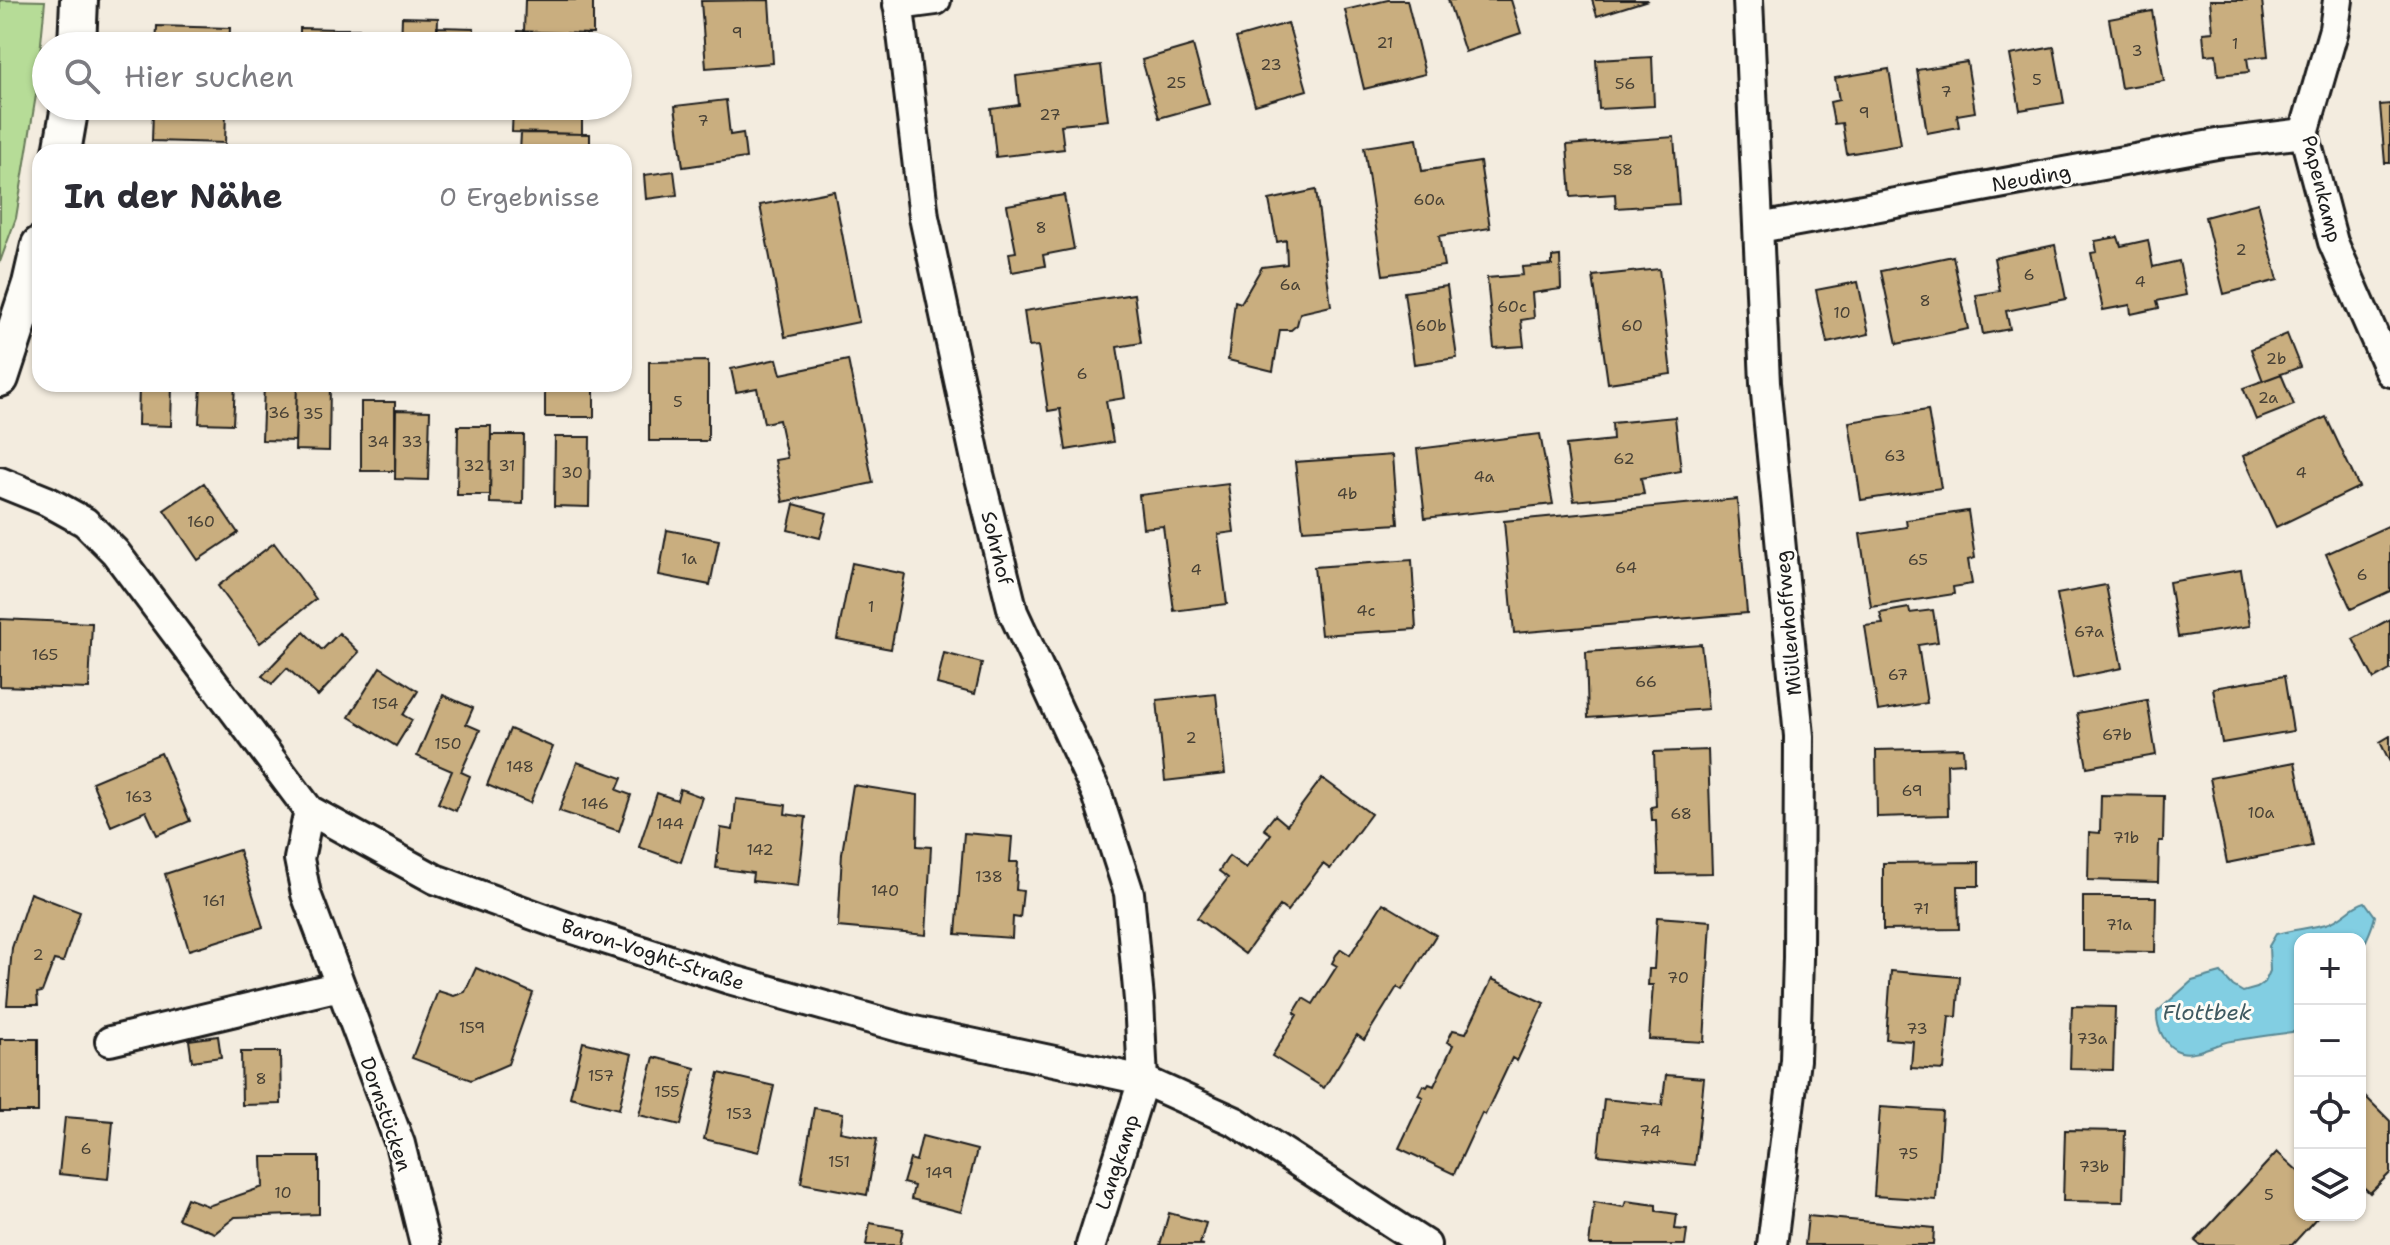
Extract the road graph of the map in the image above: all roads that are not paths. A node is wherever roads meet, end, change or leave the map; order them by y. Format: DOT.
graph roads {
  1 [pos="79,0"];
  2 [pos="936,0"];
  3 [pos="1748,0"];
  4 [pos="2338,0"];
  5 [pos="898,3"];
  6 [pos="78,32"];
  7 [pos="68,120"];
  8 [pos="2304,133"];
  9 [pos="63,144"];
  10 [pos="1759,228"];
  11 [pos="32,280"];
  12 [pos="2390,372"];
  13 [pos="0,378"];
  14 [pos="0,482"];
  15 [pos="309,810"];
  16 [pos="340,986"];
  17 [pos="110,1041"];
  18 [pos="1143,1080"];
  19 [pos="425,1245"];
  20 [pos="1091,1245"];
  21 [pos="1426,1245"];
  22 [pos="1772,1245"];
  1 -- 6 [label="street"];
  2 -- 5 [label="street"];
  3 -- 10 [label="street, Müllenhoffweg"];
  4 -- 8 [label="street, Papenkamp"];
  5 -- 18 [label="street, Sohrhof"];
  7 -- 9 [label="street"];
  8 -- 10 [label="street, Neuding"];
  8 -- 12 [label="street, Papenkamp"];
  10 -- 22 [label="street, Müllenhoffweg"];
  11 -- 13 [label="street"];
  14 -- 15 [label="street, Baron-Voght-Straße"];
  15 -- 16 [label="street, Dornstücken"];
  15 -- 18 [label="street, Baron-Voght-Straße"];
  16 -- 17 [label="street"];
  16 -- 19 [label="street, Dornstücken"];
  18 -- 20 [label="street, Langkamp"];
  18 -- 21 [label="street, Baron-Voght-Straße"];
}
